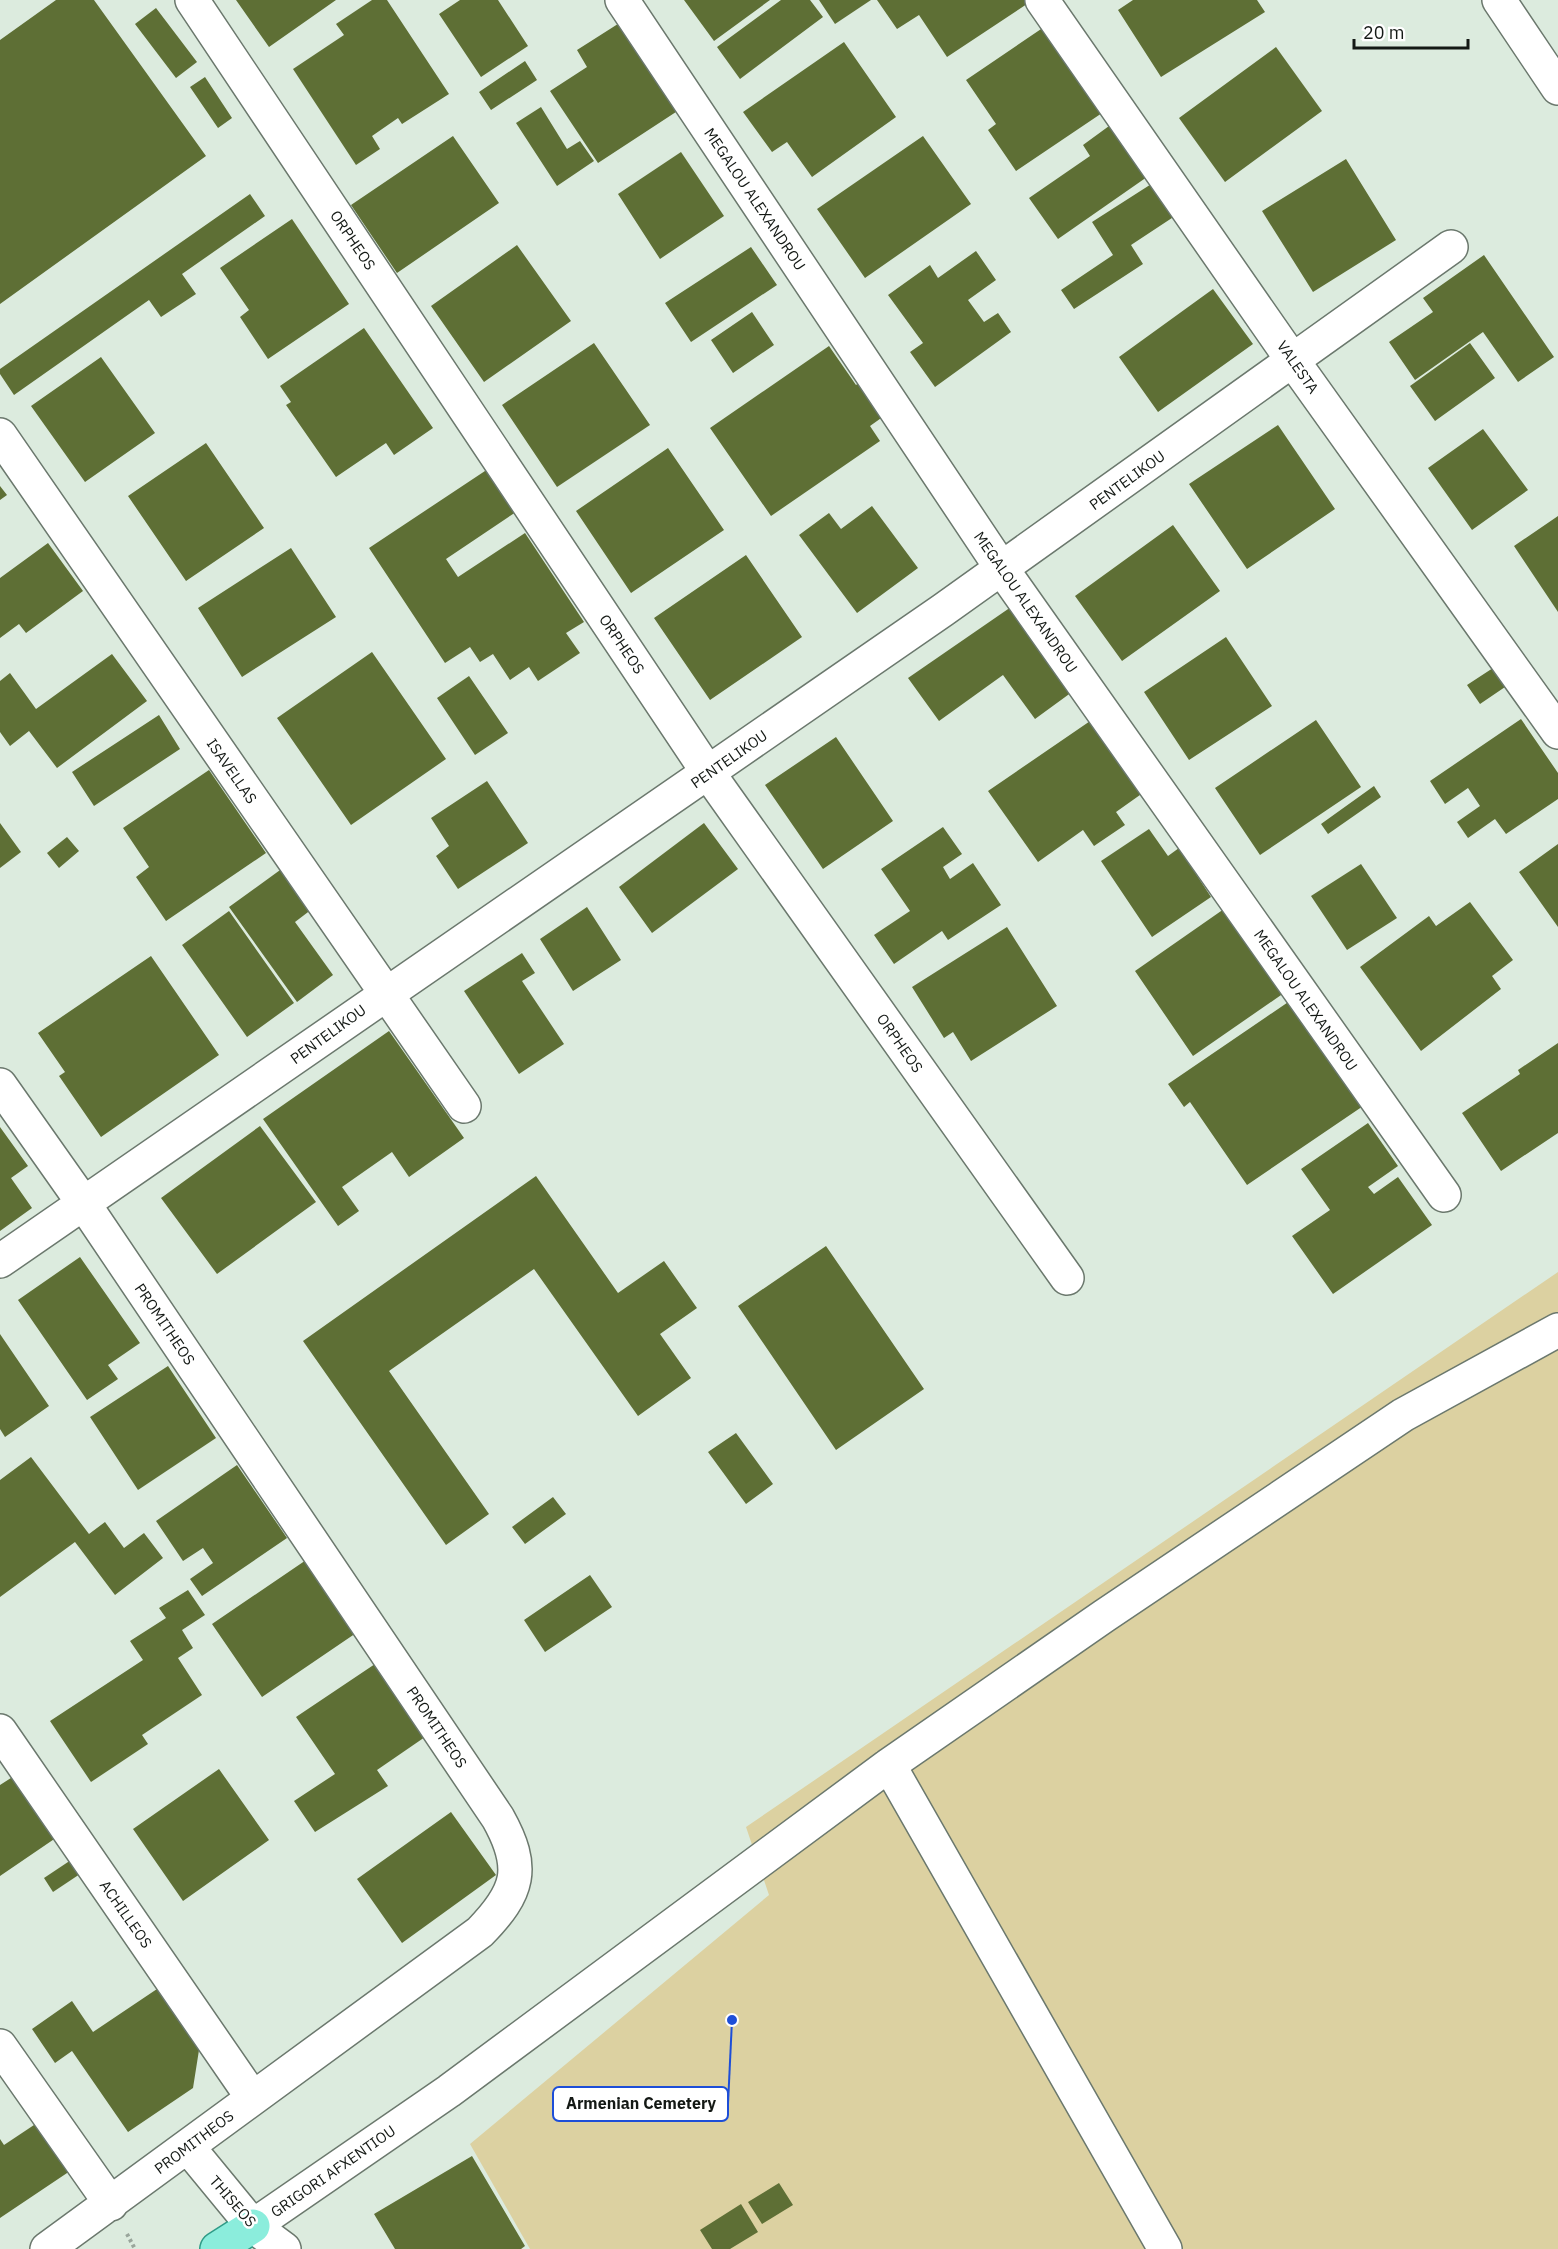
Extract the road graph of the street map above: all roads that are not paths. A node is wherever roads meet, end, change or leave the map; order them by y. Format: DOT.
graph roads {
  1 [pos="192,0"];
  2 [pos="622,0"];
  3 [pos="1042,0"];
  4 [pos="1498,0"];
  5 [pos="1558,88"];
  6 [pos="1451,246"];
  7 [pos="1293,361"];
  8 [pos="0,435"];
  9 [pos="1002,569"];
  10 [pos="1558,732"];
  11 [pos="709,774"];
  12 [pos="385,993"];
  13 [pos="0,1085"];
  14 [pos="464,1106"];
  15 [pos="1444,1195"];
  16 [pos="84,1204"];
  17 [pos="0,1261"];
  18 [pos="1067,1278"];
  19 [pos="1558,1330"];
  20 [pos="0,1731"];
  21 [pos="889,1765"];
  22 [pos="0,2046"];
  23 [pos="252,2097"];
  24 [pos="188,2147"];
  25 [pos="111,2204"];
  26 [pos="253,2226"];
  27 [pos="47,2249"];
  28 [pos="218,2249"];
  29 [pos="284,2249"];
  30 [pos="1165,2249"];
  1 -- 11 [label="street, ORPHEOS"];
  2 -- 9 [label="street, MEGALOU ALEXANDROU"];
  3 -- 7 [label="street, VALESTA"];
  4 -- 5 [label="street"];
  6 -- 7 [label="street, PENTELIKOU"];
  7 -- 9 [label="street, PENTELIKOU"];
  7 -- 10 [label="street, VALESTA"];
  8 -- 12 [label="street, ISAVELLAS"];
  9 -- 11 [label="street, PENTELIKOU"];
  9 -- 15 [label="street, MEGALOU ALEXANDROU"];
  11 -- 12 [label="street, PENTELIKOU"];
  11 -- 18 [label="street, ORPHEOS"];
  12 -- 14 [label="street, ISAVELLAS"];
  12 -- 16 [label="street, PENTELIKOU"];
  13 -- 16 [label="street, PROMITHEOS"];
  16 -- 17 [label="street, PENTELIKOU"];
  16 -- 23 [label="street, PROMITHEOS"];
  19 -- 21 [label="street, GRIGORI AFXENTIOU"];
  20 -- 23 [label="street, ACHILLEOS"];
  21 -- 26 [label="street, GRIGORI AFXENTIOU"];
  21 -- 30 [label="street"];
  22 -- 25 [label="street"];
  23 -- 24 [label="street, PROMITHEOS"];
  24 -- 25 [label="street, PROMITHEOS"];
  24 -- 26 [label="street, THISEOS"];
  25 -- 27 [label="street, PROMITHEOS"];
  26 -- 28 [label="main road, GRIGORI AFXENTIOU"];
  26 -- 29 [label="street, THISEOS"];
}
